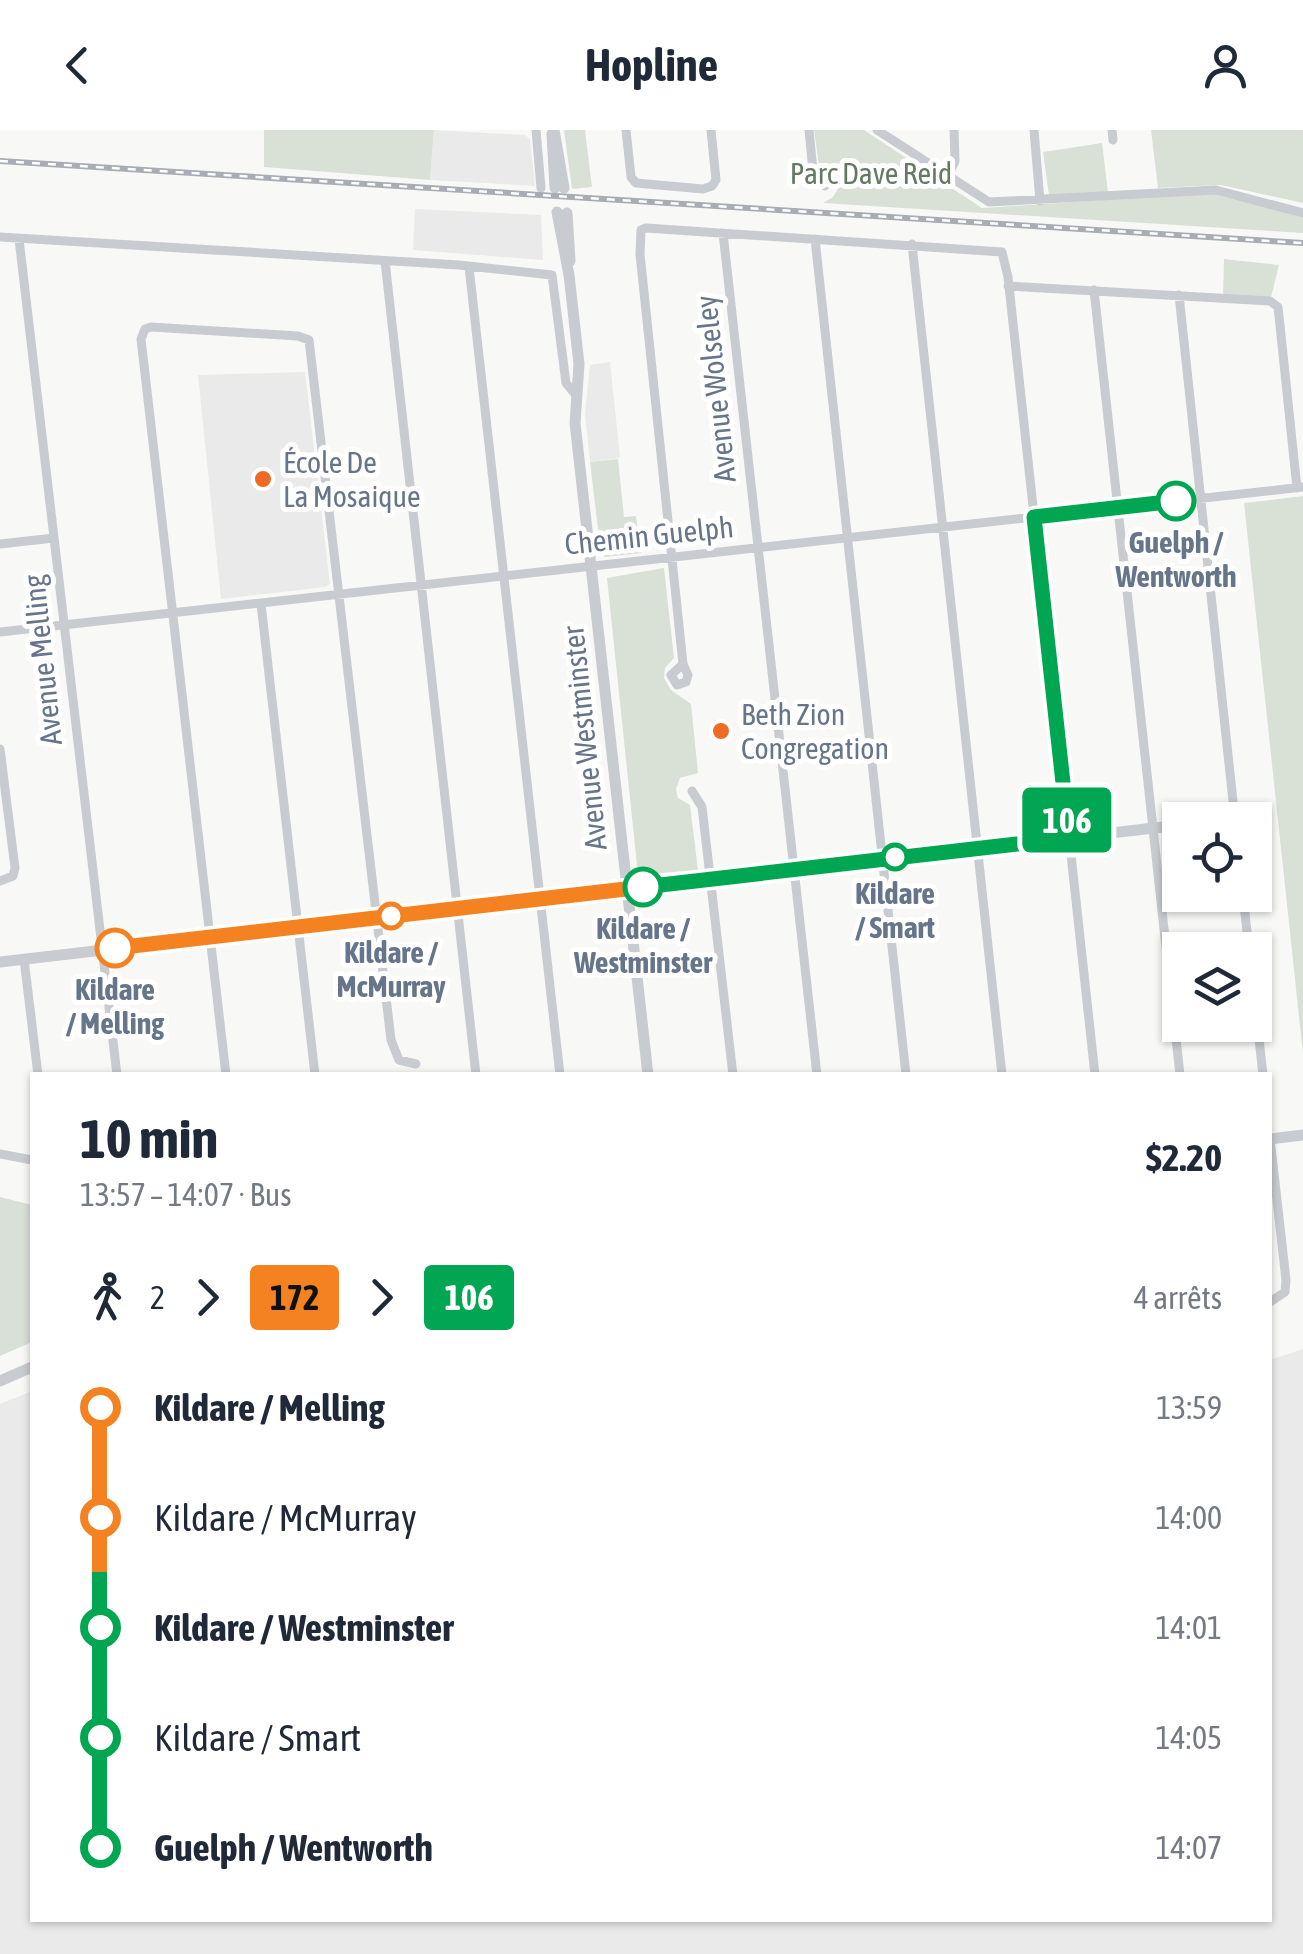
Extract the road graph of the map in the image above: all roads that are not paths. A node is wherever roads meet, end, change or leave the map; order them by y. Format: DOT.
graph roads {
  1 [pos="536,130"];
  2 [pos="553,130"];
  3 [pos="626,130"];
  4 [pos="710,130"];
  5 [pos="809,130"];
  6 [pos="877,130"];
  7 [pos="954,130"];
  8 [pos="1034,130"];
  9 [pos="948,176"];
  10 [pos="825,186"];
  11 [pos="541,188"];
  12 [pos="560,188"];
  13 [pos="1040,201"];
  14 [pos="562,212"];
  15 [pos="1303,213"];
  16 [pos="723,233"];
  17 [pos="0,238"];
  18 [pos="19,239"];
  19 [pos="815,239"];
  20 [pos="912,244"];
  21 [pos="385,261"];
  22 [pos="469,267"];
  23 [pos="1008,286"];
  24 [pos="1094,290"];
  25 [pos="1179,295"];
  26 [pos="577,396"];
  27 [pos="1300,487"];
  28 [pos="1200,498"];
  29 [pos="1117,508"];
  30 [pos="1034,517"];
  31 [pos="942,527"];
  32 [pos="54,538"];
  33 [pos="847,538"];
  34 [pos="0,544"];
  35 [pos="758,548"];
  36 [pos="674,558"];
  37 [pos="591,566"];
  38 [pos="503,577"];
  39 [pos="420,586"];
  40 [pos="339,595"];
  41 [pos="261,604"];
  42 [pos="173,613"];
  43 [pos="62,626"];
  44 [pos="0,632"];
  45 [pos="683,664"];
  46 [pos="0,749"];
  47 [pos="692,791"];
  48 [pos="1233,802"];
  49 [pos="1162,827"];
  50 [pos="1152,828"];
  51 [pos="1069,838"];
  52 [pos="977,848"];
  53 [pos="882,859"];
  54 [pos="794,868"];
  55 [pos="710,880"];
  56 [pos="0,882"];
  57 [pos="627,888"];
  58 [pos="540,898"];
  59 [pos="457,908"];
  60 [pos="376,918"];
  61 [pos="298,926"];
  62 [pos="210,937"];
  63 [pos="102,950"];
  64 [pos="24,959"];
  65 [pos="0,962"];
  66 [pos="1259,1042"];
  67 [pos="416,1064"];
  68 [pos="38,1072"];
  69 [pos="117,1072"];
  70 [pos="226,1072"];
  71 [pos="316,1072"];
  72 [pos="476,1072"];
  73 [pos="560,1072"];
  74 [pos="648,1072"];
  75 [pos="733,1072"];
  76 [pos="817,1072"];
  77 [pos="906,1072"];
  78 [pos="1002,1072"];
  79 [pos="1095,1072"];
  80 [pos="1180,1072"];
  81 [pos="1263,1072"];
  82 [pos="1303,1135"];
  83 [pos="1272,1138"];
  84 [pos="0,1154"];
  85 [pos="1272,1159"];
  86 [pos="30,1160"];
  87 [pos="1272,1301"];
  88 [pos="30,1367"];
  89 [pos="0,1381"];
  1 -- 11 [label="street"];
  2 -- 12 [label="street"];
  3 -- 4 [label="street"];
  5 -- 10 [label="street"];
  6 -- 9 [label="street"];
  7 -- 9 [label="street"];
  8 -- 13 [label="street"];
  9 -- 13 [label="street"];
  13 -- 15 [label="street"];
  14 -- 26 [label="street, Avenue Westminster"];
  16 -- 19 [label="street"];
  16 -- 35 [label="street, Avenue Wolseley"];
  16 -- 36 [label="street"];
  17 -- 18 [label="street"];
  18 -- 21 [label="street"];
  18 -- 32 [label="street, Avenue Melling"];
  19 -- 20 [label="street"];
  19 -- 33 [label="street"];
  20 -- 23 [label="street"];
  20 -- 31 [label="street"];
  21 -- 22 [label="street"];
  21 -- 39 [label="street"];
  22 -- 26 [label="street, Avenue Westminster"];
  22 -- 38 [label="street"];
  23 -- 24 [label="street"];
  23 -- 30 [label="street"];
  24 -- 25 [label="street"];
  24 -- 29 [label="street"];
  25 -- 27 [label="street"];
  25 -- 28 [label="street"];
  26 -- 37 [label="street, Avenue Westminster"];
  27 -- 28 [label="street, Chemin Guelph"];
  28 -- 29 [label="street, Chemin Guelph"];
  28 -- 48 [label="street"];
  29 -- 30 [label="street, Chemin Guelph"];
  29 -- 50 [label="street"];
  30 -- 31 [label="street, Chemin Guelph"];
  30 -- 51 [label="street"];
  31 -- 33 [label="street, Chemin Guelph"];
  31 -- 52 [label="street"];
  32 -- 34 [label="street"];
  32 -- 43 [label="street, Avenue Melling"];
  33 -- 35 [label="street, Chemin Guelph"];
  33 -- 53 [label="street"];
  35 -- 36 [label="street, Chemin Guelph"];
  35 -- 54 [label="street, Avenue Wolseley"];
  36 -- 37 [label="street, Chemin Guelph"];
  36 -- 45 [label="street"];
  37 -- 38 [label="street, Chemin Guelph"];
  37 -- 57 [label="street, Avenue Westminster"];
  38 -- 39 [label="street, Chemin Guelph"];
  38 -- 58 [label="street"];
  39 -- 40 [label="street, Chemin Guelph"];
  39 -- 59 [label="street"];
  40 -- 41 [label="street, Chemin Guelph"];
  40 -- 42 [label="street"];
  40 -- 60 [label="street"];
  41 -- 42 [label="street, Chemin Guelph"];
  41 -- 61 [label="street"];
  42 -- 43 [label="street, Chemin Guelph"];
  42 -- 62 [label="street"];
  43 -- 44 [label="street, Chemin Guelph"];
  43 -- 63 [label="street, Avenue Melling"];
  46 -- 56 [label="street"];
  47 -- 55 [label="street"];
  49 -- 50 [label="street"];
  50 -- 51 [label="street"];
  50 -- 80 [label="street"];
  51 -- 52 [label="street"];
  51 -- 79 [label="street"];
  52 -- 53 [label="street"];
  52 -- 78 [label="street"];
  53 -- 54 [label="street"];
  53 -- 77 [label="street"];
  54 -- 55 [label="street"];
  54 -- 76 [label="street, Avenue Wolseley"];
  55 -- 57 [label="street"];
  55 -- 75 [label="street"];
  57 -- 58 [label="street"];
  57 -- 74 [label="street, Avenue Westminster"];
  58 -- 59 [label="street"];
  58 -- 73 [label="street"];
  59 -- 60 [label="street"];
  59 -- 72 [label="street"];
  60 -- 61 [label="street"];
  60 -- 67 [label="street"];
  61 -- 62 [label="street"];
  61 -- 71 [label="street"];
  62 -- 63 [label="street"];
  62 -- 70 [label="street"];
  63 -- 64 [label="street"];
  63 -- 69 [label="street, Avenue Melling"];
  64 -- 65 [label="street"];
  64 -- 68 [label="street"];
  66 -- 81 [label="street"];
  82 -- 83 [label="street"];
  84 -- 86 [label="street"];
  85 -- 87 [label="street"];
  88 -- 89 [label="street"];
}
